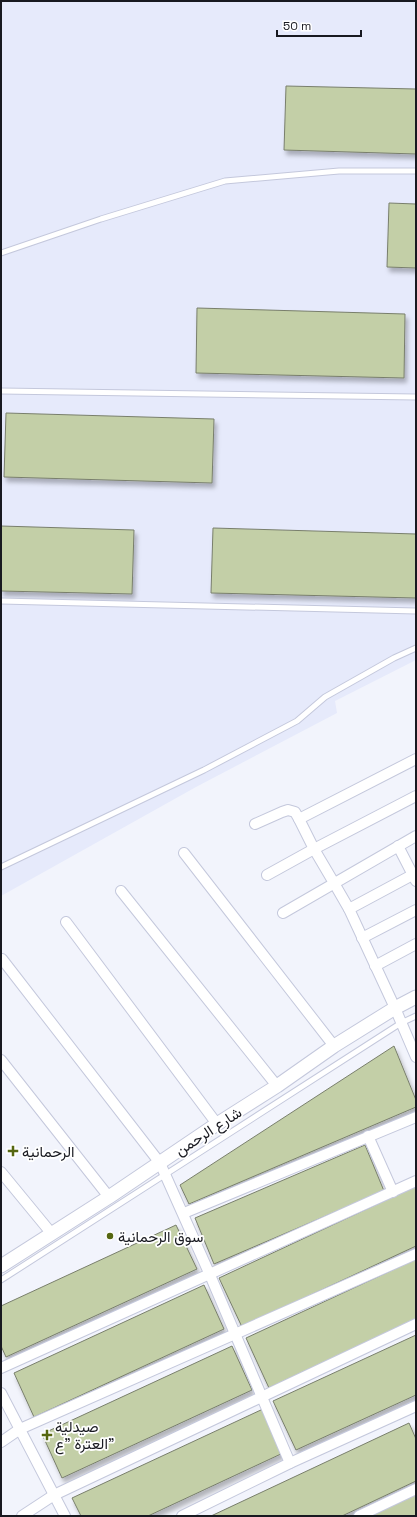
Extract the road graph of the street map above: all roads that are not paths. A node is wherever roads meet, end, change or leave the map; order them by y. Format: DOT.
graph roads {
  1 [pos="416,171"];
  2 [pos="1,253"];
  3 [pos="1,391"];
  4 [pos="416,398"];
  5 [pos="1,601"];
  6 [pos="416,611"];
  7 [pos="416,648"];
  8 [pos="416,759"];
  9 [pos="416,796"];
  10 [pos="298,819"];
  11 [pos="256,824"];
  12 [pos="416,836"];
  13 [pos="398,846"];
  14 [pos="314,849"];
  15 [pos="184,852"];
  16 [pos="1,867"];
  17 [pos="267,875"];
  18 [pos="415,876"];
  19 [pos="334,882"];
  20 [pos="121,891"];
  21 [pos="349,909"];
  22 [pos="416,910"];
  23 [pos="283,913"];
  24 [pos="66,922"];
  25 [pos="362,938"];
  26 [pos="416,944"];
  27 [pos="2,959"];
  28 [pos="375,966"];
  29 [pos="416,997"];
  30 [pos="395,1008"];
  31 [pos="416,1016"];
  32 [pos="402,1023"];
  33 [pos="334,1046"];
  34 [pos="416,1057"];
  35 [pos="1,1060"];
  36 [pos="277,1086"];
  37 [pos="416,1117"];
  38 [pos="217,1124"];
  39 [pos="368,1136"];
  40 [pos="163,1169"];
  41 [pos="1,1172"];
  42 [pos="416,1181"];
  43 [pos="393,1192"];
  44 [pos="109,1197"];
  45 [pos="184,1213"];
  46 [pos="52,1234"];
  47 [pos="416,1254"];
  48 [pos="1,1266"];
  49 [pos="210,1275"];
  50 [pos="1,1280"];
  51 [pos="416,1324"];
  52 [pos="235,1333"];
  53 [pos="1,1368"];
  54 [pos="1,1393"];
  55 [pos="261,1397"];
  56 [pos="415,1409"];
  57 [pos="20,1428"];
  58 [pos="1,1442"];
  59 [pos="290,1463"];
  60 [pos="416,1489"];
  61 [pos="54,1495"];
  62 [pos="22,1516"];
  63 [pos="65,1516"];
  64 [pos="182,1516"];
  65 [pos="358,1516"];
  1 -- 2 [label="lane"];
  3 -- 4 [label="lane"];
  5 -- 6 [label="lane"];
  7 -- 16 [label="lane"];
  8 -- 10 [label="street"];
  9 -- 14 [label="street"];
  10 -- 11 [label="street"];
  10 -- 14 [label="street"];
  12 -- 13 [label="street"];
  13 -- 18 [label="street"];
  13 -- 19 [label="street"];
  14 -- 17 [label="street"];
  14 -- 19 [label="street"];
  15 -- 33 [label="street"];
  18 -- 21 [label="street"];
  19 -- 21 [label="street"];
  19 -- 23 [label="street"];
  20 -- 36 [label="street"];
  21 -- 25 [label="street"];
  22 -- 25 [label="street"];
  24 -- 38 [label="street"];
  25 -- 28 [label="street"];
  26 -- 28 [label="street"];
  27 -- 40 [label="street"];
  28 -- 30 [label="street"];
  29 -- 30 [label="street, شارع الرحمن"];
  30 -- 32 [label="street"];
  30 -- 33 [label="street, شارع الرحمن"];
  31 -- 32 [label="lane"];
  32 -- 34 [label="street"];
  32 -- 40 [label="lane"];
  33 -- 36 [label="street, شارع الرحمن"];
  35 -- 44 [label="street"];
  36 -- 38 [label="street, شارع الرحمن"];
  37 -- 39 [label="street"];
  38 -- 40 [label="street, شارع الرحمن"];
  39 -- 43 [label="street"];
  39 -- 45 [label="street"];
  40 -- 44 [label="street, شارع الرحمن"];
  40 -- 45 [label="street"];
  40 -- 50 [label="lane"];
  41 -- 46 [label="street"];
  42 -- 43 [label="street"];
  43 -- 49 [label="street"];
  44 -- 46 [label="street, شارع الرحمن"];
  45 -- 49 [label="street"];
  46 -- 48 [label="street, شارع الرحمن"];
  47 -- 52 [label="street"];
  49 -- 52 [label="street"];
  49 -- 53 [label="street"];
  51 -- 55 [label="street"];
  52 -- 55 [label="street"];
  52 -- 57 [label="street"];
  54 -- 57 [label="street"];
  55 -- 59 [label="street"];
  55 -- 61 [label="street"];
  56 -- 59 [label="street"];
  57 -- 58 [label="street"];
  57 -- 61 [label="street"];
  59 -- 64 [label="street"];
  60 -- 65 [label="street"];
  61 -- 62 [label="street"];
  61 -- 63 [label="street"];
}
